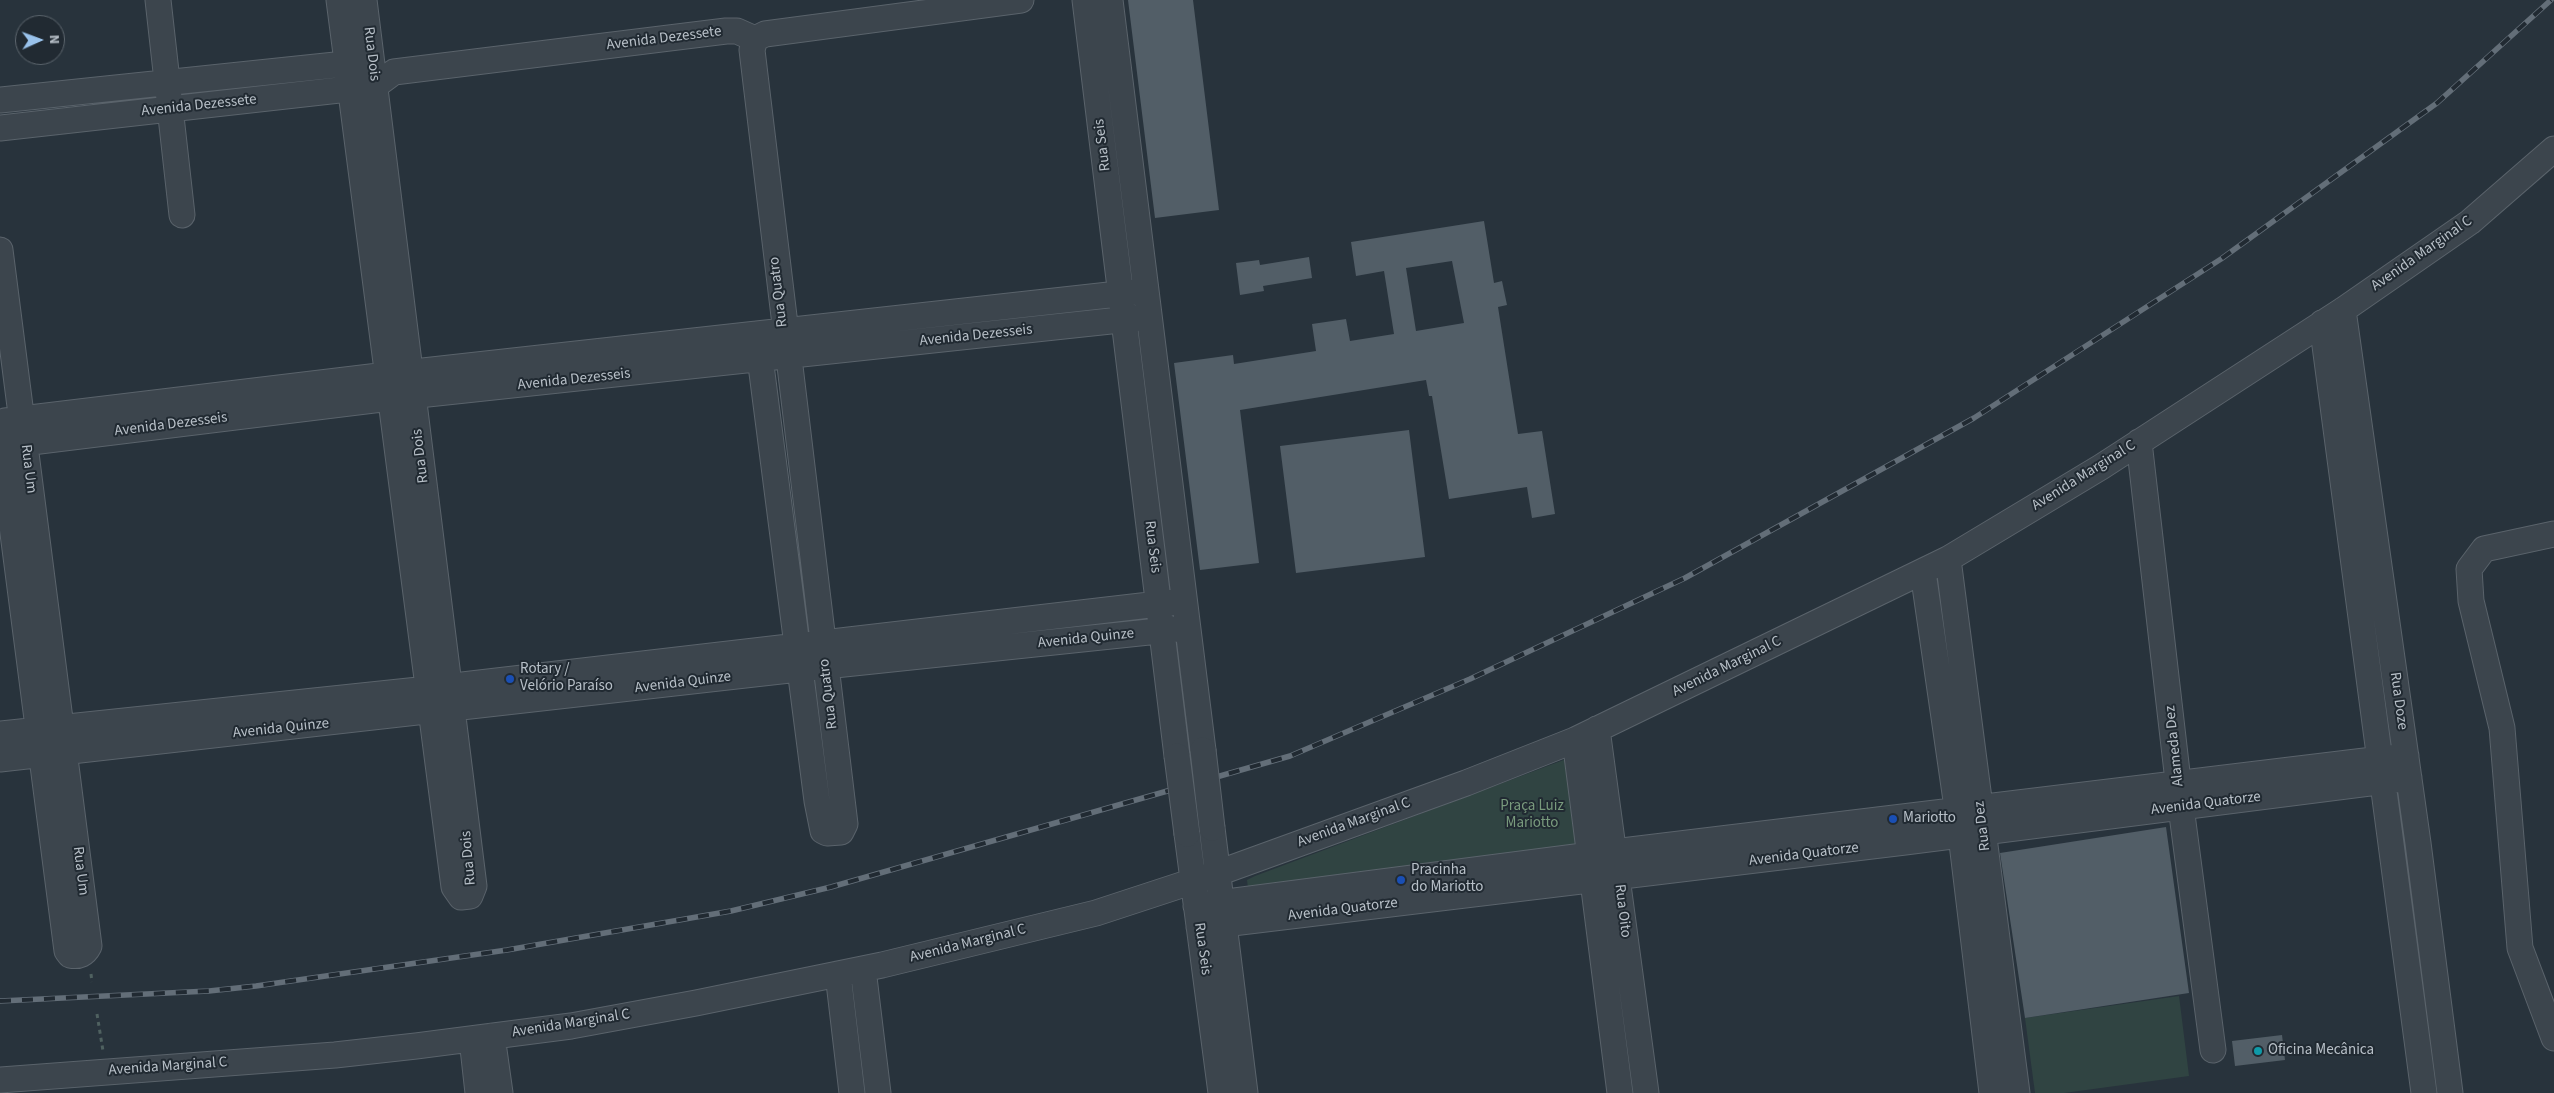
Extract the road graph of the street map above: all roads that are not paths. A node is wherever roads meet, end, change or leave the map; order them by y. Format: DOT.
graph roads {
  1 [pos="158,0"];
  2 [pos="339,0"];
  3 [pos="364,0"];
  4 [pos="1021,0"];
  5 [pos="1098,6"];
  6 [pos="755,39"];
  7 [pos="372,62"];
  8 [pos="347,64"];
  9 [pos="385,79"];
  10 [pos="167,84"];
  11 [pos="350,89"];
  12 [pos="0,100"];
  13 [pos="170,109"];
  14 [pos="0,128"];
  15 [pos="2554,149"];
  16 [pos="182,215"];
  17 [pos="0,250"];
  18 [pos="1145,291"];
  19 [pos="1121,294"];
  20 [pos="2343,310"];
  21 [pos="1136,318"];
  22 [pos="2322,323"];
  23 [pos="784,332"];
  24 [pos="757,334"];
  25 [pos="787,357"];
  26 [pos="760,360"];
  27 [pos="400,386"];
  28 [pos="8,435"];
  29 [pos="2139,442"];
  30 [pos="2554,534"];
  31 [pos="1948,559"];
  32 [pos="1923,572"];
  33 [pos="1172,602"];
  34 [pos="1187,628"];
  35 [pos="1163,631"];
  36 [pos="797,646"];
  37 [pos="824,655"];
  38 [pos="800,670"];
  39 [pos="440,699"];
  40 [pos="50,728"];
  41 [pos="0,734"];
  42 [pos="1586,735"];
  43 [pos="53,753"];
  44 [pos="0,759"];
  45 [pos="2408,767"];
  46 [pos="2382,770"];
  47 [pos="2180,795"];
  48 [pos="841,798"];
  49 [pos="817,801"];
  50 [pos="1957,811"];
  51 [pos="1975,825"];
  52 [pos="1599,863"];
  53 [pos="1218,873"];
  54 [pos="1618,877"];
  55 [pos="1193,881"];
  56 [pos="1223,913"];
  57 [pos="1198,916"];
  58 [pos="863,969"];
  59 [pos="838,974"];
  60 [pos="482,1038"];
  61 [pos="2554,1038"];
  62 [pos="2213,1050"];
  63 [pos="0,1080"];
  64 [pos="96,1083"];
  65 [pos="478,1093"];
  66 [pos="500,1093"];
  67 [pos="852,1093"];
  68 [pos="878,1093"];
  69 [pos="1221,1093"];
  70 [pos="1245,1093"];
  71 [pos="1620,1093"];
  72 [pos="1646,1093"];
  73 [pos="1992,1093"];
  74 [pos="2018,1093"];
  75 [pos="2424,1093"];
  76 [pos="2450,1093"];
  1 -- 10 [label="street"];
  2 -- 8 [label="street, Rua Dois"];
  3 -- 7 [label="street, Rua Dois"];
  4 -- 6 [label="street"];
  5 -- 18 [label="street, Rua Seis"];
  5 -- 19 [label="street, Rua Seis"];
  6 -- 9 [label="street, Avenida Dezessete"];
  6 -- 23 [label="street, Rua Quatro"];
  7 -- 8 [label="street, Avenida Dezessete"];
  7 -- 9 [label="street, Rua Dois"];
  8 -- 10 [label="street, Avenida Dezessete"];
  8 -- 11 [label="street, Rua Dois"];
  9 -- 11 [label="street, Avenida Dezessete"];
  9 -- 27 [label="street, Rua Dois"];
  10 -- 12 [label="street, Avenida Dezessete"];
  10 -- 13 [label="street"];
  11 -- 13 [label="street, Avenida Dezessete"];
  11 -- 27 [label="street, Rua Dois"];
  13 -- 14 [label="street, Avenida Dezessete"];
  13 -- 16 [label="street"];
  15 -- 20 [label="street, Avenida Marginal C"];
  17 -- 28 [label="street, Rua Um"];
  18 -- 19 [label="street, Avenida Dezesseis"];
  18 -- 21 [label="street, Rua Seis"];
  19 -- 21 [label="street, Rua Seis"];
  19 -- 23 [label="street, Avenida Dezesseis"];
  20 -- 22 [label="street, Avenida Marginal C"];
  20 -- 45 [label="street, Rua Doze"];
  21 -- 25 [label="street, Avenida Dezesseis"];
  21 -- 33 [label="street, Rua Seis"];
  22 -- 29 [label="street, Avenida Marginal C"];
  22 -- 46 [label="street, Rua Doze"];
  23 -- 24 [label="street, Avenida Dezesseis"];
  23 -- 25 [label="street, Rua Quatro"];
  24 -- 26 [label="street, Rua Quatro"];
  24 -- 27 [label="street, Avenida Dezesseis"];
  25 -- 26 [label="street, Avenida Dezesseis"];
  25 -- 37 [label="street, Rua Quatro"];
  26 -- 27 [label="street, Avenida Dezesseis"];
  26 -- 36 [label="street, Rua Quatro"];
  27 -- 28 [label="street, Avenida Dezesseis"];
  27 -- 39 [label="street, Rua Dois"];
  28 -- 40 [label="street, Rua Um"];
  29 -- 31 [label="street, Avenida Marginal C"];
  29 -- 47 [label="street, Alameda Dez"];
  30 -- 61 [label="street"];
  31 -- 32 [label="street, Avenida Marginal C"];
  31 -- 51 [label="street, Rua Dez"];
  32 -- 42 [label="street, Avenida Marginal C"];
  32 -- 50 [label="street, Rua Dez"];
  33 -- 34 [label="street, Rua Seis"];
  33 -- 35 [label="street, Rua Seis"];
  33 -- 37 [label="street, Avenida Quinze"];
  34 -- 35 [label="street, Avenida Quinze"];
  34 -- 53 [label="street, Rua Seis, bridge"];
  35 -- 37 [label="street, Avenida Quinze"];
  35 -- 55 [label="street, Rua Seis, bridge"];
  36 -- 37 [label="street, Avenida Quinze"];
  36 -- 38 [label="street, Rua Quatro"];
  36 -- 39 [label="street, Avenida Quinze"];
  37 -- 38 [label="street, Avenida Quinze"];
  37 -- 48 [label="street, Rua Quatro"];
  38 -- 39 [label="street, Avenida Quinze"];
  38 -- 49 [label="street, Rua Quatro"];
  39 -- 39 [label="street, Rua Dois"];
  39 -- 40 [label="street, Avenida Quinze"];
  39 -- 43 [label="street, Avenida Quinze"];
  40 -- 41 [label="street, Avenida Quinze"];
  40 -- 43 [label="street, Rua Um"];
  42 -- 52 [label="street, Rua Oito"];
  42 -- 53 [label="street, Avenida Marginal C"];
  43 -- 43 [label="street, Rua Um"];
  43 -- 44 [label="street, Avenida Quinze"];
  45 -- 46 [label="street, Avenida Quatorze"];
  45 -- 76 [label="street, Rua Doze"];
  46 -- 47 [label="street, Avenida Quatorze"];
  46 -- 75 [label="street, Rua Doze"];
  47 -- 51 [label="street, Avenida Quatorze"];
  47 -- 62 [label="street, Alameda Dez"];
  48 -- 49 [label="street"];
  48 -- 49 [label="street, Rua Quatro"];
  50 -- 51 [label="street, Rua Dez"];
  50 -- 52 [label="street, Avenida Quatorze"];
  51 -- 54 [label="street, Avenida Quatorze"];
  51 -- 73 [label="street, Rua Dez"];
  51 -- 74 [label="street, Rua Dez"];
  52 -- 54 [label="street, Avenida Quatorze"];
  52 -- 56 [label="street, Avenida Quatorze"];
  52 -- 71 [label="street, Rua Oito"];
  53 -- 55 [label="street, Avenida Marginal C"];
  53 -- 56 [label="street, Rua Seis"];
  54 -- 72 [label="street, Rua Oito"];
  55 -- 57 [label="street, Rua Seis"];
  55 -- 58 [label="street, Avenida Marginal C"];
  56 -- 57 [label="street, Avenida Quatorze"];
  56 -- 70 [label="street, Rua Seis"];
  57 -- 69 [label="street, Rua Seis"];
  58 -- 59 [label="street, Avenida Marginal C"];
  58 -- 68 [label="street"];
  59 -- 60 [label="street, Avenida Marginal C"];
  59 -- 67 [label="street"];
  60 -- 64 [label="street, Avenida Marginal C"];
  60 -- 65 [label="street"];
  60 -- 66 [label="street"];
  63 -- 64 [label="street, Avenida Marginal C"];
}
